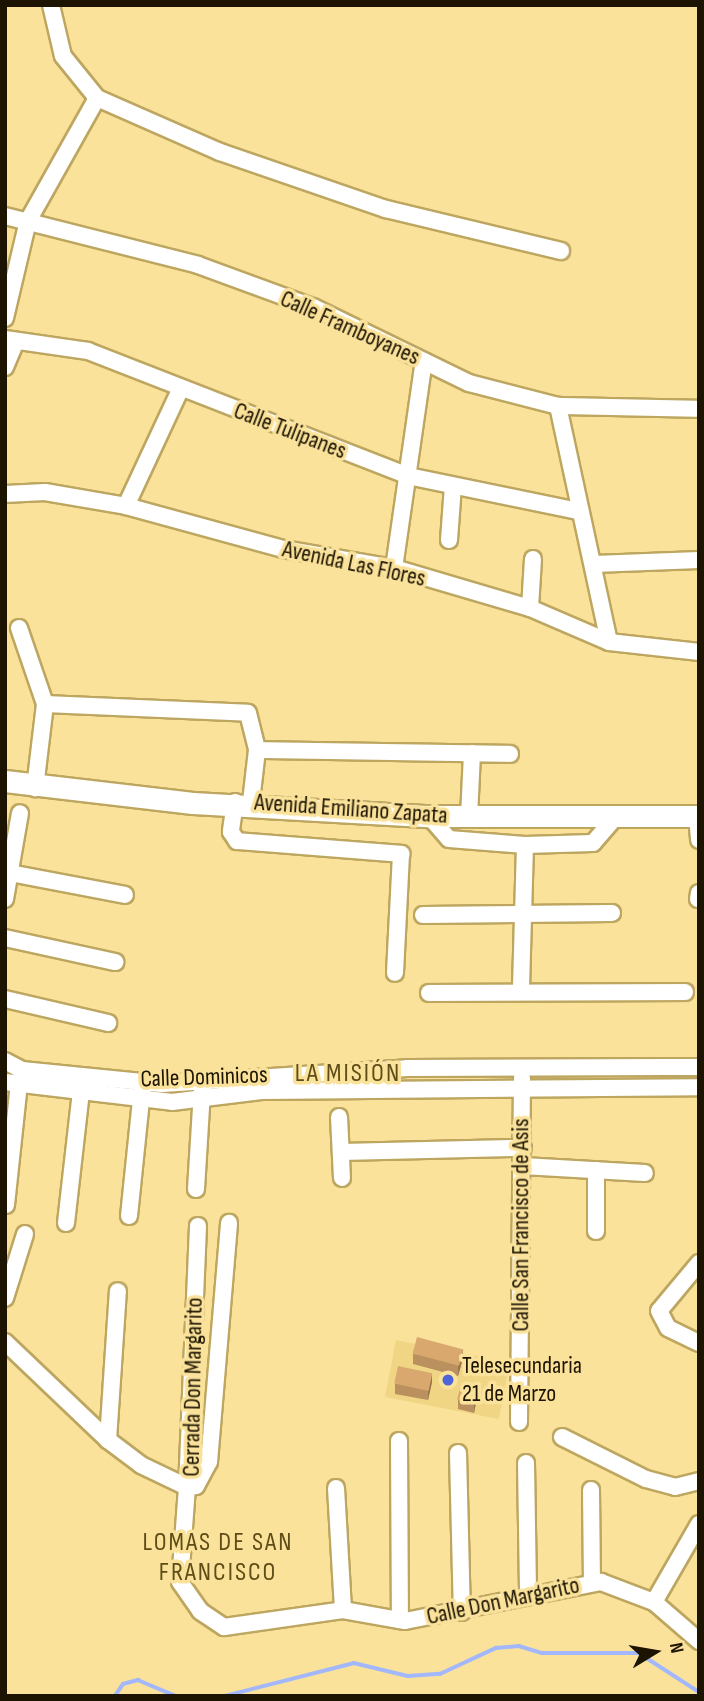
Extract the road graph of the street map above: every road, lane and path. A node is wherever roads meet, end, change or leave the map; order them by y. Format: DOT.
graph roads {
  1 [pos="51,5"];
  2 [pos="97,98"];
  3 [pos="5,216"];
  4 [pos="27,221"];
  5 [pos="561,251"];
  6 [pos="5,318"];
  7 [pos="10,340"];
  8 [pos="424,361"];
  9 [pos="5,367"];
  10 [pos="180,390"];
  11 [pos="558,406"];
  12 [pos="699,409"];
  13 [pos="408,476"];
  14 [pos="453,486"];
  15 [pos="5,494"];
  16 [pos="125,506"];
  17 [pos="579,511"];
  18 [pos="449,540"];
  19 [pos="533,559"];
  20 [pos="699,560"];
  21 [pos="594,564"];
  22 [pos="394,568"];
  23 [pos="530,608"];
  24 [pos="19,628"];
  25 [pos="609,642"];
  26 [pos="699,652"];
  27 [pos="45,704"];
  28 [pos="257,750"];
  29 [pos="472,753"];
  30 [pos="510,754"];
  31 [pos="5,781"];
  32 [pos="36,788"];
  33 [pos="243,802"];
  34 [pos="20,813"];
  35 [pos="429,816"];
  36 [pos="698,816"];
  37 [pos="469,817"];
  38 [pos="613,820"];
  39 [pos="699,840"];
  40 [pos="525,845"];
  41 [pos="10,873"];
  42 [pos="699,893"];
  43 [pos="125,895"];
  44 [pos="5,899"];
  45 [pos="698,899"];
  46 [pos="523,912"];
  47 [pos="612,913"];
  48 [pos="423,915"];
  49 [pos="5,938"];
  50 [pos="115,962"];
  51 [pos="395,972"];
  52 [pos="521,988"];
  53 [pos="685,992"];
  54 [pos="429,993"];
  55 [pos="5,999"];
  56 [pos="108,1023"];
  57 [pos="5,1061"];
  58 [pos="699,1067"];
  59 [pos="523,1069"];
  60 [pos="338,1071"];
  61 [pos="83,1075"];
  62 [pos="202,1080"];
  63 [pos="144,1082"];
  64 [pos="12,1083"];
  65 [pos="699,1087"];
  66 [pos="339,1089"];
  67 [pos="522,1089"];
  68 [pos="81,1093"];
  69 [pos="202,1099"];
  70 [pos="141,1100"];
  71 [pos="339,1117"];
  72 [pos="523,1148"];
  73 [pos="341,1152"];
  74 [pos="523,1166"];
  75 [pos="596,1170"];
  76 [pos="645,1172"];
  77 [pos="342,1178"];
  78 [pos="196,1189"];
  79 [pos="6,1205"];
  80 [pos="129,1216"];
  81 [pos="66,1223"];
  82 [pos="229,1223"];
  83 [pos="198,1226"];
  84 [pos="596,1231"];
  85 [pos="26,1234"];
  86 [pos="699,1263"];
  87 [pos="118,1291"];
  88 [pos="5,1298"];
  89 [pos="5,1342"];
  90 [pos="699,1343"];
  91 [pos="519,1422"];
  92 [pos="562,1437"];
  93 [pos="108,1440"];
  94 [pos="399,1441"];
  95 [pos="458,1453"];
  96 [pos="526,1463"];
  97 [pos="699,1481"];
  98 [pos="187,1487"];
  99 [pos="336,1488"];
  100 [pos="591,1490"];
  101 [pos="699,1524"];
  102 [pos="592,1583"];
  103 [pos="528,1593"];
  104 [pos="654,1602"];
  105 [pos="343,1610"];
  106 [pos="462,1612"];
  107 [pos="400,1620"];
  108 [pos="699,1641"];
  1 -- 2 [label="street"];
  2 -- 4 [label="street"];
  2 -- 5 [label="street"];
  3 -- 4 [label="street, Calle Framboyanes"];
  4 -- 6 [label="street"];
  4 -- 8 [label="street, Calle Framboyanes"];
  7 -- 9 [label="street"];
  7 -- 10 [label="street, Calle Tulipanes"];
  8 -- 11 [label="street, Calle Framboyanes"];
  8 -- 13 [label="street"];
  10 -- 13 [label="street, Calle Tulipanes"];
  10 -- 16 [label="street"];
  11 -- 12 [label="street, Calle Framboyanes"];
  11 -- 17 [label="street"];
  13 -- 14 [label="street, Calle Tulipanes"];
  13 -- 22 [label="street"];
  14 -- 17 [label="street, Calle Tulipanes"];
  14 -- 18 [label="street"];
  15 -- 16 [label="street, Avenida Las Flores"];
  16 -- 22 [label="street, Avenida Las Flores"];
  17 -- 21 [label="street"];
  19 -- 23 [label="street"];
  20 -- 21 [label="street"];
  21 -- 25 [label="street"];
  22 -- 23 [label="street, Avenida Las Flores"];
  23 -- 25 [label="street, Avenida Las Flores"];
  24 -- 27 [label="street"];
  25 -- 26 [label="street, Avenida Las Flores"];
  27 -- 28 [label="street"];
  27 -- 32 [label="street"];
  28 -- 29 [label="street"];
  28 -- 33 [label="street"];
  29 -- 30 [label="street"];
  29 -- 37 [label="street"];
  31 -- 32 [label="main road, Avenida Emiliano Zapata"];
  32 -- 33 [label="main road, Avenida Emiliano Zapata"];
  33 -- 35 [label="main road, Avenida Emiliano Zapata"];
  33 -- 51 [label="street"];
  34 -- 41 [label="street"];
  35 -- 37 [label="main road, Avenida Emiliano Zapata"];
  35 -- 40 [label="street"];
  36 -- 38 [label="main road, Avenida Emiliano Zapata"];
  36 -- 39 [label="street"];
  37 -- 38 [label="main road, Avenida Emiliano Zapata"];
  38 -- 40 [label="street"];
  40 -- 46 [label="street"];
  41 -- 43 [label="street"];
  41 -- 44 [label="street"];
  42 -- 45 [label="street"];
  46 -- 47 [label="street"];
  46 -- 48 [label="street"];
  46 -- 52 [label="street"];
  49 -- 50 [label="street"];
  52 -- 53 [label="street"];
  52 -- 54 [label="street"];
  55 -- 56 [label="street"];
  57 -- 61 [label="street, Calle Dominicos"];
  58 -- 59 [label="street, Calle Dominicos"];
  59 -- 60 [label="street, Calle Dominicos"];
  59 -- 67 [label="street, Calle San Francisco de Asis"];
  60 -- 62 [label="street, Calle Dominicos"];
  60 -- 66 [label="street"];
  61 -- 63 [label="street, Calle Dominicos"];
  61 -- 68 [label="street"];
  62 -- 63 [label="street, Calle Dominicos"];
  62 -- 69 [label="street"];
  63 -- 70 [label="street"];
  64 -- 68 [label="street, Calle Dominicos"];
  64 -- 79 [label="street"];
  65 -- 67 [label="street, Calle Dominicos"];
  66 -- 67 [label="street, Calle Dominicos"];
  66 -- 69 [label="street, Calle Dominicos"];
  67 -- 72 [label="street, Calle San Francisco de Asis"];
  68 -- 70 [label="street, Calle Dominicos"];
  68 -- 81 [label="street"];
  69 -- 70 [label="street, Calle Dominicos"];
  69 -- 78 [label="street"];
  70 -- 80 [label="street"];
  71 -- 73 [label="street"];
  72 -- 73 [label="street"];
  72 -- 74 [label="street, Calle San Francisco de Asis"];
  73 -- 77 [label="street"];
  74 -- 75 [label="street"];
  74 -- 91 [label="street, Calle San Francisco de Asis"];
  75 -- 76 [label="street"];
  75 -- 84 [label="street"];
  82 -- 98 [label="street, Cerrada Don Margarito"];
  83 -- 98 [label="street, Cerrada Don Margarito"];
  85 -- 88 [label="street"];
  86 -- 90 [label="street"];
  87 -- 93 [label="street"];
  89 -- 93 [label="street"];
  92 -- 97 [label="street"];
  93 -- 98 [label="street"];
  94 -- 107 [label="street"];
  95 -- 106 [label="street"];
  96 -- 103 [label="street"];
  98 -- 105 [label="street, Calle Don Margarito"];
  99 -- 105 [label="street"];
  100 -- 102 [label="street"];
  101 -- 104 [label="street"];
  102 -- 103 [label="street, Calle Don Margarito"];
  102 -- 104 [label="street, Calle Don Margarito"];
  103 -- 106 [label="street, Calle Don Margarito"];
  104 -- 108 [label="street, Calle Don Margarito"];
  105 -- 107 [label="street, Calle Don Margarito"];
  106 -- 107 [label="street, Calle Don Margarito"];
}
